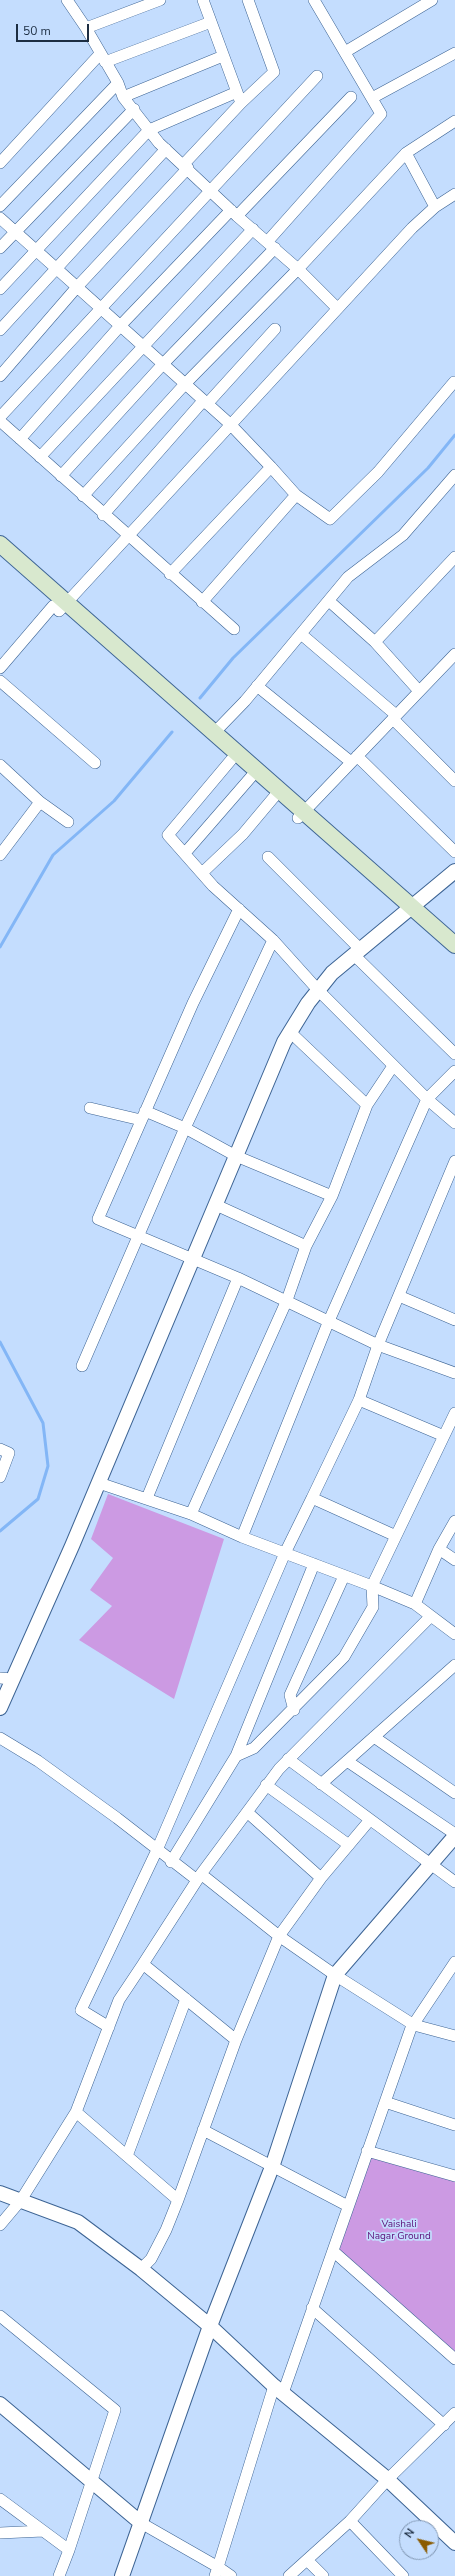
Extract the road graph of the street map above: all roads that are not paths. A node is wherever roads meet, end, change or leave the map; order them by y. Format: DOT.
graph roads {
  1 [pos="67,0"];
  2 [pos="160,0"];
  3 [pos="203,0"];
  4 [pos="248,0"];
  5 [pos="315,0"];
  6 [pos="432,0"];
  7 [pos="211,22"];
  8 [pos="86,28"];
  9 [pos="345,52"];
  10 [pos="455,53"];
  11 [pos="223,56"];
  12 [pos="102,58"];
  13 [pos="317,76"];
  14 [pos="118,83"];
  15 [pos="237,92"];
  16 [pos="351,96"];
  17 [pos="123,97"];
  18 [pos="372,98"];
  19 [pos="241,103"];
  20 [pos="134,109"];
  21 [pos="455,121"];
  22 [pos="149,130"];
  23 [pos="166,149"];
  24 [pos="406,153"];
  25 [pos="0,163"];
  26 [pos="186,167"];
  27 [pos="211,191"];
  28 [pos="455,194"];
  29 [pos="0,206"];
  30 [pos="435,207"];
  31 [pos="234,213"];
  32 [pos="0,218"];
  33 [pos="253,229"];
  34 [pos="15,232"];
  35 [pos="271,245"];
  36 [pos="0,248"];
  37 [pos="35,250"];
  38 [pos="55,268"];
  39 [pos="298,269"];
  40 [pos="77,287"];
  41 [pos="0,289"];
  42 [pos="100,308"];
  43 [pos="337,308"];
  44 [pos="120,326"];
  45 [pos="275,329"];
  46 [pos="0,330"];
  47 [pos="142,346"];
  48 [pos="163,364"];
  49 [pos="0,376"];
  50 [pos="454,382"];
  51 [pos="185,384"];
  52 [pos="205,402"];
  53 [pos="0,417"];
  54 [pos="0,421"];
  55 [pos="230,424"];
  56 [pos="20,439"];
  57 [pos="40,457"];
  58 [pos="271,467"];
  59 [pos="455,475"];
  60 [pos="61,476"];
  61 [pos="296,495"];
  62 [pos="82,496"];
  63 [pos="104,515"];
  64 [pos="127,536"];
  65 [pos="0,544"];
  66 [pos="0,557"];
  67 [pos="455,557"];
  68 [pos="170,574"];
  69 [pos="329,601"];
  70 [pos="202,602"];
  71 [pos="59,607"];
  72 [pos="234,629"];
  73 [pos="301,634"];
  74 [pos="375,642"];
  75 [pos="454,658"];
  76 [pos="0,668"];
  77 [pos="0,681"];
  78 [pos="257,686"];
  79 [pos="419,691"];
  80 [pos="183,714"];
  81 [pos="394,717"];
  82 [pos="214,733"];
  83 [pos="354,759"];
  84 [pos="231,760"];
  85 [pos="95,763"];
  86 [pos="0,765"];
  87 [pos="251,777"];
  88 [pos="455,781"];
  89 [pos="274,797"];
  90 [pos="40,802"];
  91 [pos="301,815"];
  92 [pos="68,822"];
  93 [pos="455,852"];
  94 [pos="184,853"];
  95 [pos="0,855"];
  96 [pos="268,857"];
  97 [pos="455,871"];
  98 [pos="202,874"];
  99 [pos="409,908"];
  100 [pos="239,909"];
  101 [pos="273,940"];
  102 [pos="455,945"];
  103 [pos="357,952"];
  104 [pos="455,957"];
  105 [pos="318,990"];
  106 [pos="290,1032"];
  107 [pos="455,1054"];
  108 [pos="393,1066"];
  109 [pos="455,1071"];
  110 [pos="427,1099"];
  111 [pos="367,1105"];
  112 [pos="90,1108"];
  113 [pos="143,1116"];
  114 [pos="455,1124"];
  115 [pos="185,1128"];
  116 [pos="236,1156"];
  117 [pos="455,1161"];
  118 [pos="332,1196"];
  119 [pos="216,1205"];
  120 [pos="140,1236"];
  121 [pos="306,1246"];
  122 [pos="193,1260"];
  123 [pos="238,1278"];
  124 [pos="399,1296"];
  125 [pos="287,1300"];
  126 [pos="455,1320"];
  127 [pos="328,1323"];
  128 [pos="378,1345"];
  129 [pos="82,1366"];
  130 [pos="455,1374"];
  131 [pos="359,1400"];
  132 [pos="455,1413"];
  133 [pos="444,1436"];
  134 [pos="0,1449"];
  135 [pos="0,1477"];
  136 [pos="99,1483"];
  137 [pos="147,1498"];
  138 [pos="312,1498"];
  139 [pos="191,1514"];
  140 [pos="455,1521"];
  141 [pos="396,1536"];
  142 [pos="242,1537"];
  143 [pos="439,1549"];
  144 [pos="285,1553"];
  145 [pos="455,1560"];
  146 [pos="314,1564"];
  147 [pos="344,1576"];
  148 [pos="372,1586"];
  149 [pos="415,1604"];
  150 [pos="431,1616"];
  151 [pos="455,1634"];
  152 [pos="455,1665"];
  153 [pos="6,1678"];
  154 [pos="0,1708"];
  155 [pos="294,1710"];
  156 [pos="374,1737"];
  157 [pos="0,1738"];
  158 [pos="236,1756"];
  159 [pos="288,1759"];
  160 [pos="347,1761"];
  161 [pos="321,1784"];
  162 [pos="266,1786"];
  163 [pos="455,1793"];
  164 [pos="247,1812"];
  165 [pos="369,1821"];
  166 [pos="455,1835"];
  167 [pos="349,1845"];
  168 [pos="157,1850"];
  169 [pos="171,1862"];
  170 [pos="430,1865"];
  171 [pos="199,1877"];
  172 [pos="321,1878"];
  173 [pos="455,1882"];
  174 [pos="279,1936"];
  175 [pos="455,1963"];
  176 [pos="143,1964"];
  177 [pos="335,1975"];
  178 [pos="186,1999"];
  179 [pos="414,2025"];
  180 [pos="109,2026"];
  181 [pos="455,2036"];
  182 [pos="236,2040"];
  183 [pos="385,2102"];
  184 [pos="76,2112"];
  185 [pos="455,2125"];
  186 [pos="203,2130"];
  187 [pos="367,2151"];
  188 [pos="127,2156"];
  189 [pos="272,2167"];
  190 [pos="455,2176"];
  191 [pos="0,2194"];
  192 [pos="21,2200"];
  193 [pos="178,2200"];
  194 [pos="348,2206"];
  195 [pos="0,2225"];
  196 [pos="333,2250"];
  197 [pos="141,2269"];
  198 [pos="312,2308"];
  199 [pos="0,2316"];
  200 [pos="210,2326"];
  201 [pos="455,2359"];
  202 [pos="278,2389"];
  203 [pos="0,2404"];
  204 [pos="455,2413"];
  205 [pos="444,2425"];
  206 [pos="386,2480"];
  207 [pos="91,2481"];
  208 [pos="0,2499"];
  209 [pos="350,2521"];
  210 [pos="141,2523"];
  211 [pos="43,2531"];
  212 [pos="0,2533"];
  213 [pos="455,2543"];
  214 [pos="69,2550"];
  215 [pos="307,2560"];
  216 [pos="217,2571"];
  217 [pos="59,2576"];
  218 [pos="122,2576"];
  219 [pos="231,2576"];
  220 [pos="289,2576"];
  221 [pos="323,2576"];
  222 [pos="403,2576"];
  1 -- 8 [label="street"];
  2 -- 8 [label="street"];
  3 -- 7 [label="street"];
  4 -- 19 [label="street"];
  5 -- 9 [label="street"];
  6 -- 9 [label="street"];
  7 -- 11 [label="street"];
  7 -- 12 [label="street"];
  8 -- 12 [label="street"];
  9 -- 18 [label="street"];
  10 -- 18 [label="street"];
  11 -- 15 [label="street"];
  11 -- 17 [label="street"];
  12 -- 14 [label="street"];
  12 -- 25 [label="street"];
  13 -- 27 [label="street"];
  14 -- 17 [label="street"];
  14 -- 29 [label="street"];
  15 -- 19 [label="street"];
  15 -- 22 [label="street"];
  16 -- 31 [label="street"];
  17 -- 20 [label="street"];
  18 -- 35 [label="street"];
  19 -- 26 [label="street"];
  20 -- 22 [label="street"];
  20 -- 34 [label="street"];
  21 -- 24 [label="street"];
  22 -- 23 [label="street"];
  22 -- 37 [label="street"];
  23 -- 26 [label="street"];
  23 -- 38 [label="street"];
  24 -- 30 [label="street"];
  24 -- 39 [label="street"];
  26 -- 27 [label="street"];
  26 -- 40 [label="street"];
  27 -- 31 [label="street"];
  27 -- 42 [label="street"];
  28 -- 30 [label="street"];
  30 -- 43 [label="street"];
  31 -- 33 [label="street"];
  31 -- 44 [label="street"];
  32 -- 34 [label="street"];
  33 -- 35 [label="street"];
  33 -- 47 [label="street"];
  34 -- 36 [label="street"];
  34 -- 37 [label="street"];
  35 -- 39 [label="street"];
  35 -- 48 [label="street"];
  37 -- 38 [label="street"];
  37 -- 41 [label="street"];
  38 -- 40 [label="street"];
  38 -- 46 [label="street"];
  39 -- 43 [label="street"];
  39 -- 51 [label="street"];
  40 -- 42 [label="street"];
  40 -- 49 [label="street"];
  42 -- 44 [label="street"];
  42 -- 53 [label="street"];
  43 -- 55 [label="street"];
  44 -- 47 [label="street"];
  44 -- 56 [label="street"];
  45 -- 52 [label="street"];
  47 -- 48 [label="street"];
  47 -- 57 [label="street"];
  48 -- 51 [label="street"];
  48 -- 60 [label="street"];
  50 -- 61 [label="street"];
  51 -- 52 [label="street"];
  51 -- 62 [label="street"];
  52 -- 55 [label="street"];
  52 -- 63 [label="street"];
  54 -- 56 [label="street"];
  55 -- 58 [label="street"];
  55 -- 64 [label="street"];
  56 -- 57 [label="street"];
  57 -- 60 [label="street"];
  58 -- 61 [label="street"];
  58 -- 68 [label="street"];
  59 -- 69 [label="street"];
  60 -- 62 [label="street"];
  61 -- 70 [label="street"];
  62 -- 63 [label="street"];
  63 -- 64 [label="street"];
  64 -- 68 [label="street"];
  64 -- 71 [label="street"];
  65 -- 71 [label="main road"];
  66 -- 71 [label="main road"];
  67 -- 74 [label="street"];
  68 -- 70 [label="street"];
  69 -- 73 [label="street"];
  69 -- 74 [label="street"];
  70 -- 72 [label="street"];
  71 -- 76 [label="street"];
  71 -- 80 [label="main road"];
  73 -- 78 [label="street"];
  73 -- 81 [label="street"];
  74 -- 79 [label="street"];
  75 -- 79 [label="street"];
  77 -- 85 [label="street"];
  78 -- 82 [label="street"];
  78 -- 83 [label="street"];
  79 -- 81 [label="street"];
  80 -- 82 [label="main road"];
  80 -- 84 [label="main road"];
  81 -- 83 [label="street"];
  81 -- 88 [label="street"];
  82 -- 91 [label="main road"];
  83 -- 91 [label="street"];
  83 -- 93 [label="street"];
  84 -- 87 [label="main road"];
  84 -- 94 [label="street"];
  86 -- 90 [label="street"];
  87 -- 89 [label="main road"];
  87 -- 94 [label="street"];
  89 -- 91 [label="main road"];
  89 -- 98 [label="street"];
  90 -- 92 [label="street"];
  90 -- 95 [label="street"];
  91 -- 99 [label="main road"];
  94 -- 98 [label="street"];
  96 -- 103 [label="street"];
  97 -- 99 [label="street"];
  98 -- 100 [label="street"];
  99 -- 102 [label="main road"];
  99 -- 103 [label="street"];
  99 -- 104 [label="main road"];
  100 -- 101 [label="street"];
  100 -- 113 [label="street"];
  101 -- 105 [label="street"];
  101 -- 115 [label="street"];
  103 -- 105 [label="street"];
  103 -- 107 [label="street"];
  105 -- 106 [label="street"];
  105 -- 108 [label="street"];
  106 -- 111 [label="street"];
  106 -- 116 [label="street"];
  108 -- 110 [label="street"];
  108 -- 111 [label="street"];
  109 -- 110 [label="street"];
  110 -- 114 [label="street"];
  110 -- 127 [label="street"];
  111 -- 118 [label="street"];
  112 -- 113 [label="street"];
  113 -- 115 [label="street"];
  113 -- 120 [label="street"];
  115 -- 116 [label="street"];
  115 -- 120 [label="street"];
  116 -- 118 [label="street"];
  116 -- 119 [label="street"];
  117 -- 124 [label="street"];
  118 -- 121 [label="street"];
  119 -- 121 [label="street"];
  119 -- 122 [label="street"];
  120 -- 122 [label="street"];
  120 -- 129 [label="street"];
  121 -- 125 [label="street"];
  122 -- 123 [label="street"];
  122 -- 136 [label="street"];
  123 -- 125 [label="street"];
  123 -- 137 [label="street"];
  124 -- 126 [label="street"];
  124 -- 128 [label="street"];
  125 -- 127 [label="street"];
  125 -- 139 [label="street"];
  127 -- 128 [label="street"];
  127 -- 142 [label="street"];
  128 -- 130 [label="street"];
  128 -- 131 [label="street"];
  131 -- 133 [label="street"];
  131 -- 138 [label="street"];
  132 -- 133 [label="street"];
  133 -- 141 [label="street"];
  134 -- 135 [label="street"];
  136 -- 137 [label="street"];
  136 -- 153 [label="street"];
  137 -- 139 [label="street"];
  138 -- 141 [label="street"];
  138 -- 144 [label="street"];
  139 -- 142 [label="street"];
  140 -- 143 [label="street"];
  141 -- 148 [label="street"];
  142 -- 144 [label="street"];
  143 -- 145 [label="street"];
  143 -- 149 [label="street"];
  144 -- 146 [label="street"];
  144 -- 168 [label="street"];
  146 -- 147 [label="street"];
  146 -- 158 [label="street"];
  147 -- 148 [label="street"];
  147 -- 155 [label="street"];
  148 -- 149 [label="street"];
  148 -- 155 [label="street"];
  149 -- 150 [label="street"];
  150 -- 151 [label="street"];
  150 -- 159 [label="street"];
  152 -- 156 [label="street"];
  153 -- 154 [label="street"];
  155 -- 158 [label="street"];
  156 -- 160 [label="street"];
  156 -- 163 [label="street"];
  157 -- 168 [label="street"];
  158 -- 169 [label="street"];
  159 -- 161 [label="street"];
  159 -- 162 [label="street"];
  160 -- 161 [label="street"];
  160 -- 166 [label="street"];
  161 -- 165 [label="street"];
  162 -- 164 [label="street"];
  162 -- 167 [label="street"];
  164 -- 171 [label="street"];
  164 -- 172 [label="street"];
  165 -- 167 [label="street"];
  165 -- 170 [label="street"];
  166 -- 170 [label="street"];
  167 -- 172 [label="street"];
  168 -- 169 [label="street"];
  168 -- 180 [label="street"];
  169 -- 171 [label="street"];
  170 -- 173 [label="street"];
  170 -- 177 [label="street"];
  171 -- 174 [label="street"];
  171 -- 176 [label="street"];
  172 -- 174 [label="street"];
  174 -- 177 [label="street"];
  174 -- 182 [label="street"];
  175 -- 179 [label="street"];
  176 -- 178 [label="street"];
  176 -- 180 [label="street"];
  177 -- 179 [label="street"];
  177 -- 189 [label="street"];
  178 -- 182 [label="street"];
  178 -- 188 [label="street"];
  179 -- 181 [label="street"];
  179 -- 183 [label="street"];
  180 -- 184 [label="street"];
  182 -- 186 [label="street"];
  183 -- 185 [label="street"];
  183 -- 187 [label="street"];
  184 -- 188 [label="street"];
  184 -- 192 [label="street"];
  186 -- 189 [label="street"];
  186 -- 193 [label="street"];
  187 -- 190 [label="street"];
  187 -- 194 [label="street"];
  188 -- 193 [label="street"];
  189 -- 194 [label="street"];
  189 -- 200 [label="street"];
  191 -- 192 [label="street"];
  192 -- 195 [label="street"];
  192 -- 197 [label="street"];
  193 -- 197 [label="street"];
  194 -- 196 [label="street"];
  196 -- 198 [label="street"];
  196 -- 201 [label="street"];
  197 -- 200 [label="street"];
  198 -- 202 [label="street"];
  198 -- 205 [label="street"];
  199 -- 207 [label="street"];
  200 -- 202 [label="street"];
  200 -- 210 [label="street"];
  202 -- 206 [label="street"];
  202 -- 216 [label="street"];
  203 -- 207 [label="street"];
  204 -- 205 [label="street"];
  205 -- 206 [label="street"];
  206 -- 209 [label="street"];
  206 -- 213 [label="street"];
  207 -- 210 [label="street"];
  207 -- 214 [label="street"];
  208 -- 211 [label="street"];
  209 -- 215 [label="street"];
  209 -- 222 [label="street"];
  210 -- 216 [label="street"];
  210 -- 218 [label="street"];
  211 -- 212 [label="street"];
  211 -- 214 [label="street"];
  214 -- 217 [label="street"];
  215 -- 220 [label="street"];
  215 -- 221 [label="street"];
  216 -- 219 [label="street"];
}
